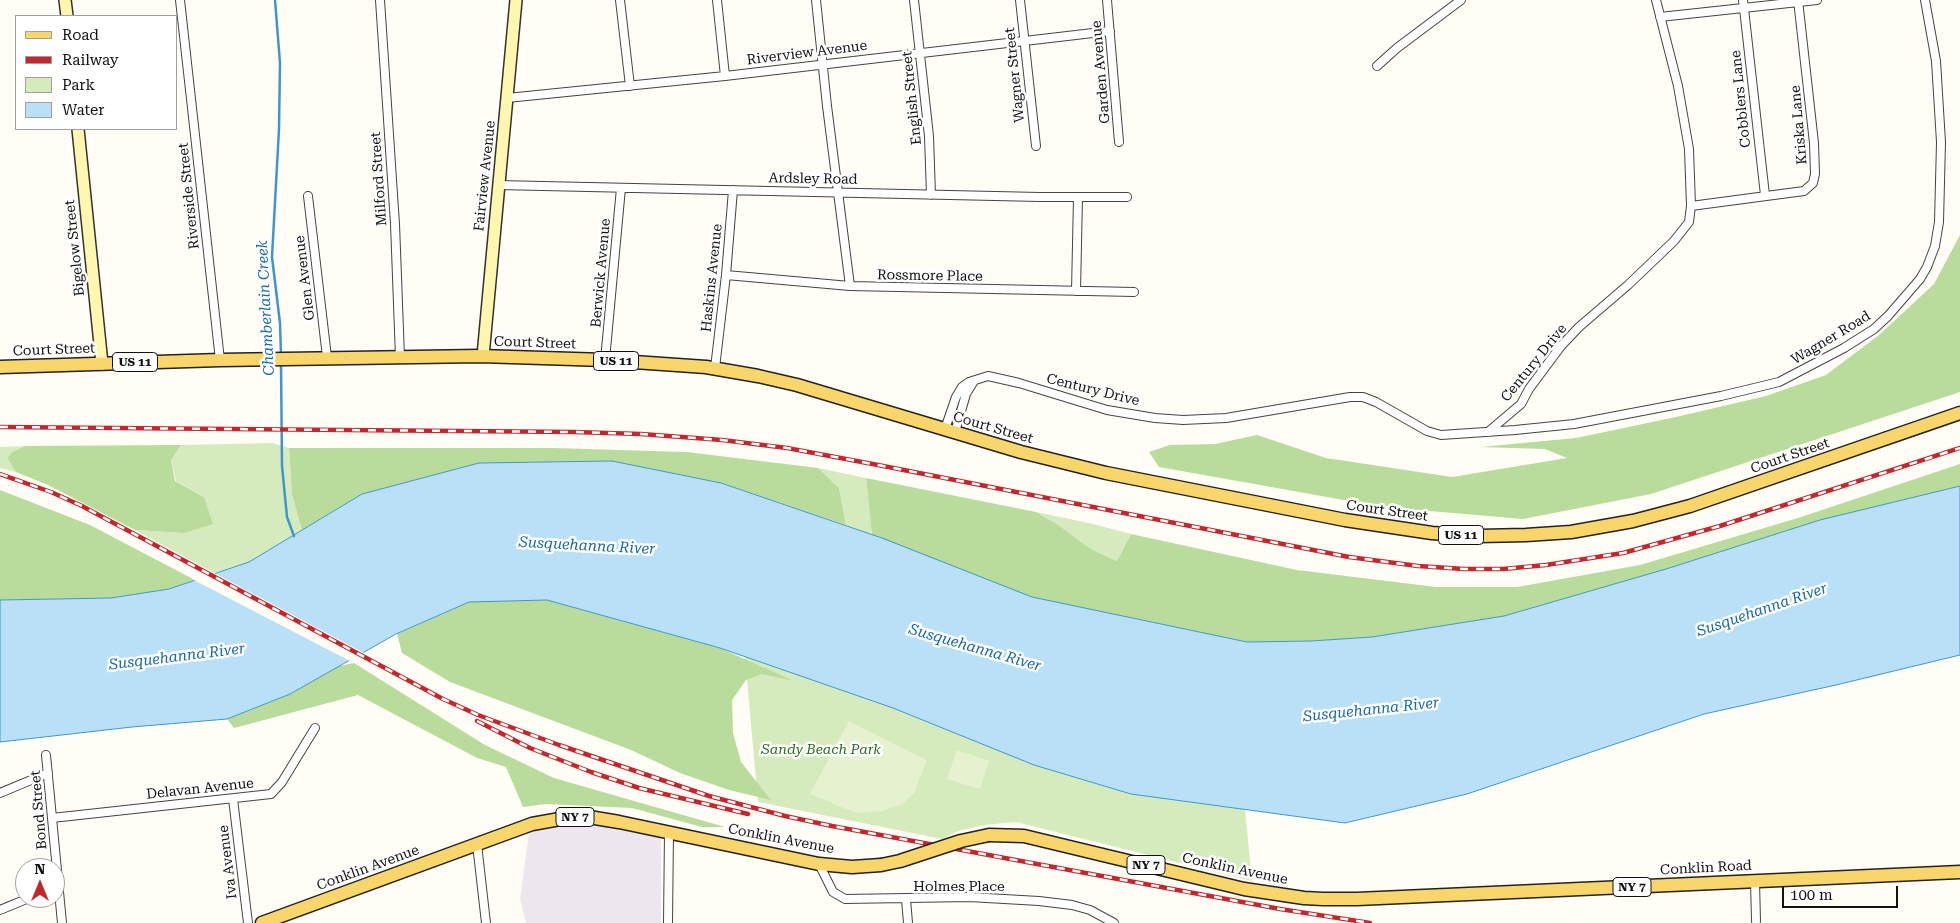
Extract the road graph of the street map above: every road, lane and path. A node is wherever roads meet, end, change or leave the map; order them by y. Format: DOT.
graph roads {
  1 [pos="65,0"];
  2 [pos="180,0"];
  3 [pos="380,0"];
  4 [pos="516,0"];
  5 [pos="620,0"];
  6 [pos="717,0"];
  7 [pos="816,0"];
  8 [pos="914,0"];
  9 [pos="1020,0"];
  10 [pos="1107,0"];
  11 [pos="1461,0"];
  12 [pos="1656,0"];
  13 [pos="1817,0"];
  14 [pos="1925,0"];
  15 [pos="1798,1"];
  16 [pos="1744,4"];
  17 [pos="67,15"];
  18 [pos="1660,17"];
  19 [pos="1110,31"];
  20 [pos="1024,40"];
  21 [pos="920,54"];
  22 [pos="822,64"];
  23 [pos="1377,66"];
  24 [pos="725,76"];
  25 [pos="630,86"];
  26 [pos="507,98"];
  27 [pos="78,130"];
  28 [pos="1119,142"];
  29 [pos="1036,146"];
  30 [pos="498,185"];
  31 [pos="621,188"];
  32 [pos="733,190"];
  33 [pos="838,192"];
  34 [pos="932,194"];
  35 [pos="308,196"];
  36 [pos="1765,196"];
  37 [pos="1078,197"];
  38 [pos="1127,197"];
  39 [pos="1691,206"];
  40 [pos="726,275"];
  41 [pos="850,286"];
  42 [pos="1076,291"];
  43 [pos="1134,292"];
  44 [pos="484,356"];
  45 [pos="400,357"];
  46 [pos="327,358"];
  47 [pos="220,360"];
  48 [pos="605,360"];
  49 [pos="102,364"];
  50 [pos="0,367"];
  51 [pos="715,368"];
  52 [pos="1960,414"];
  53 [pos="950,431"];
  54 [pos="1488,432"];
  55 [pos="315,728"];
  56 [pos="46,755"];
  57 [pos="48,773"];
  58 [pos="0,792"];
  59 [pos="233,799"];
  60 [pos="52,818"];
  61 [pos="669,832"];
  62 [pos="477,844"];
  63 [pos="55,858"];
  64 [pos="819,864"];
  65 [pos="1960,872"];
  66 [pos="1755,881"];
  67 [pos="1304,898"];
  68 [pos="906,899"];
  69 [pos="15,904"];
  70 [pos="60,908"];
  71 [pos="0,910"];
  72 [pos="282,919"];
  73 [pos="1756,920"];
  74 [pos="62,923"];
  75 [pos="248,923"];
  76 [pos="262,923"];
  77 [pos="486,923"];
  78 [pos="668,923"];
  79 [pos="908,923"];
  80 [pos="1114,923"];
  1 -- 17 [label="street"];
  2 -- 47 [label="street, Riverside Street"];
  3 -- 45 [label="street, Milford Street"];
  4 -- 26 [label="street, Fairview Avenue"];
  5 -- 25 [label="street"];
  6 -- 24 [label="street"];
  7 -- 22 [label="street"];
  8 -- 21 [label="street, English Street"];
  9 -- 20 [label="street, Wagner Street"];
  10 -- 19 [label="street, Garden Avenue"];
  11 -- 23 [label="street"];
  12 -- 18 [label="street, Century Drive"];
  13 -- 15 [label="street"];
  14 -- 54 [label="street, Wagner Road"];
  15 -- 16 [label="street"];
  15 -- 36 [label="street, Kriska Lane"];
  16 -- 18 [label="street"];
  16 -- 36 [label="street, Cobblers Lane"];
  18 -- 39 [label="street, Century Drive"];
  19 -- 20 [label="street, Riverview Avenue"];
  19 -- 28 [label="street, Garden Avenue"];
  20 -- 21 [label="street, Riverview Avenue"];
  20 -- 29 [label="street, Wagner Street"];
  21 -- 22 [label="street, Riverview Avenue"];
  21 -- 34 [label="street, English Street"];
  22 -- 24 [label="street, Riverview Avenue"];
  22 -- 33 [label="street"];
  24 -- 25 [label="street, Riverview Avenue"];
  25 -- 26 [label="street, Riverview Avenue"];
  26 -- 30 [label="street, Fairview Avenue"];
  27 -- 49 [label="street, Bigelow Street"];
  30 -- 31 [label="street, Ardsley Road"];
  30 -- 44 [label="street, Fairview Avenue"];
  31 -- 32 [label="street, Ardsley Road"];
  31 -- 48 [label="street, Berwick Avenue"];
  32 -- 33 [label="street, Ardsley Road"];
  32 -- 40 [label="street, Haskins Avenue"];
  33 -- 34 [label="street, Ardsley Road"];
  33 -- 41 [label="street"];
  34 -- 37 [label="street, Ardsley Road"];
  35 -- 46 [label="street, Glen Avenue"];
  36 -- 39 [label="street, Kriska Lane"];
  37 -- 38 [label="street, Ardsley Road"];
  37 -- 42 [label="street"];
  39 -- 54 [label="street, Century Drive"];
  40 -- 41 [label="street, Rossmore Place"];
  40 -- 51 [label="street, Haskins Avenue"];
  41 -- 42 [label="street, Rossmore Place"];
  42 -- 43 [label="street, Rossmore Place"];
  44 -- 45 [label="main road, Court Street / US 11"];
  44 -- 48 [label="main road, Court Street / US 11"];
  45 -- 46 [label="main road, Court Street / US 11"];
  46 -- 47 [label="main road, Court Street / US 11"];
  47 -- 49 [label="main road, Court Street / US 11"];
  48 -- 51 [label="main road, Court Street / US 11"];
  49 -- 50 [label="main road, Court Street / US 11"];
  51 -- 53 [label="main road, Court Street / US 11"];
  52 -- 53 [label="main road, Court Street / US 11"];
  53 -- 54 [label="street, Century Drive"];
  55 -- 59 [label="street, Delavan Avenue"];
  56 -- 57 [label="street, Bond Street"];
  57 -- 58 [label="street"];
  57 -- 60 [label="street, Bond Street"];
  59 -- 60 [label="street, Delavan Avenue"];
  59 -- 75 [label="street, Iva Avenue"];
  60 -- 63 [label="street, Bond Street"];
  61 -- 62 [label="main road, Conklin Avenue / NY 7"];
  61 -- 64 [label="main road, Conklin Avenue / NY 7"];
  61 -- 78 [label="street"];
  62 -- 72 [label="main road, Conklin Avenue / NY 7"];
  62 -- 77 [label="street"];
  64 -- 67 [label="main road, Conklin Avenue / NY 7, bridge"];
  64 -- 68 [label="street, Holmes Place"];
  65 -- 66 [label="main road, Conklin Road / NY 7"];
  66 -- 67 [label="main road, Conklin Road / NY 7"];
  66 -- 73 [label="street"];
  68 -- 79 [label="street"];
  68 -- 80 [label="street, Holmes Place"];
  69 -- 71 [label="street"];
  70 -- 74 [label="street, Bond Street"];
  72 -- 76 [label="main road, Conklin Avenue / NY 7"];
}
